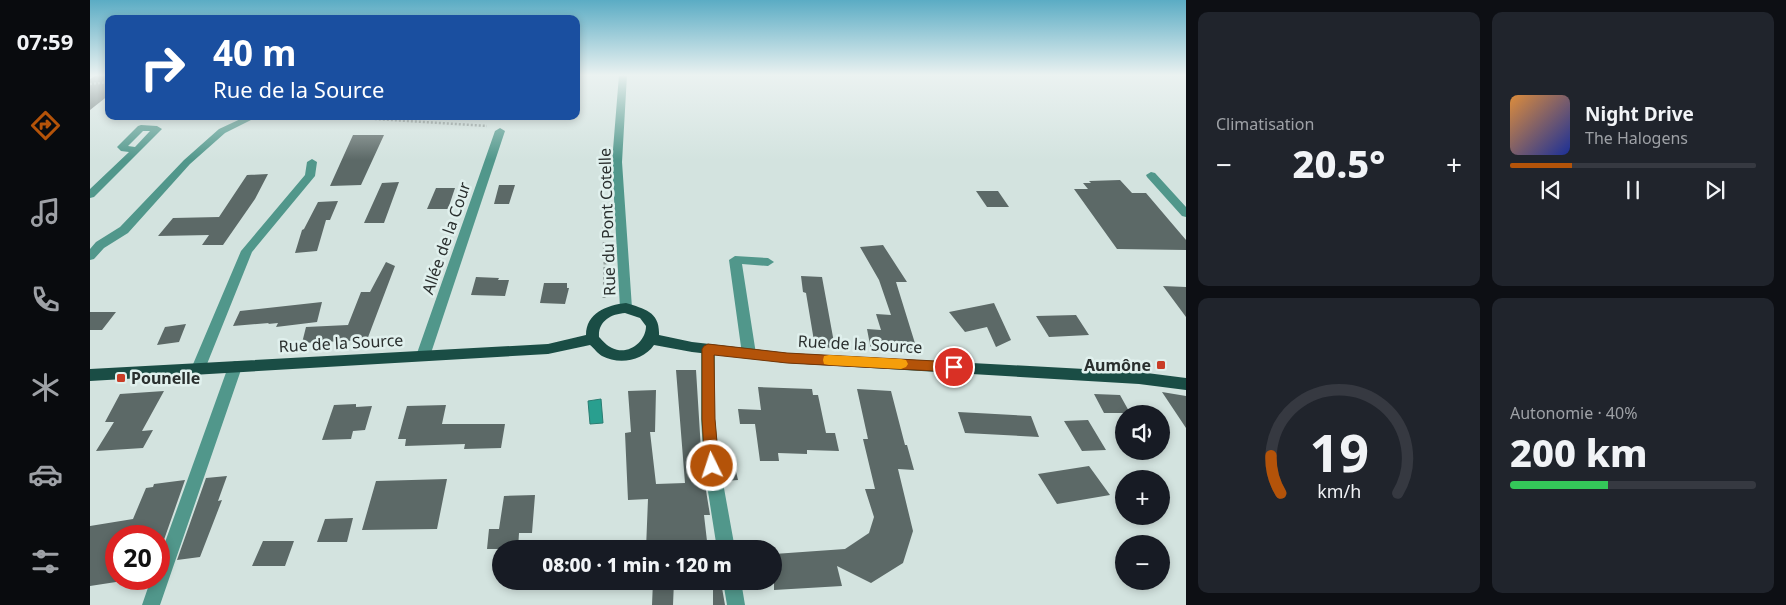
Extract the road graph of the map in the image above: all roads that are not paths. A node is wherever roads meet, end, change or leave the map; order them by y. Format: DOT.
graph roads {
  1 [pos="621,103"];
  2 [pos="247,120"];
  3 [pos="500,131"];
  4 [pos="137,150"];
  5 [pos="312,162"];
  6 [pos="1152,176"];
  7 [pos="90,195"];
  8 [pos="1186,214"];
  9 [pos="90,256"];
  10 [pos="768,262"];
  11 [pos="626,308"];
  12 [pos="594,339"];
  13 [pos="652,339"];
  14 [pos="708,349"];
  15 [pos="749,354"];
  16 [pos="423,356"];
  17 [pos="235,367"];
  18 [pos="198,369"];
  19 [pos="90,375"];
  20 [pos="1186,384"];
  21 [pos="724,540"];
  22 [pos="734,590"];
  23 [pos="736,604"];
  24 [pos="151,605"];
  1 -- 11 [label="street, Rue du Pont Cotelle"];
  2 -- 9 [label="street"];
  3 -- 16 [label="street, Allée de la Cour"];
  4 -- 7 [label="street"];
  5 -- 18 [label="street"];
  6 -- 8 [label="street"];
  10 -- 15 [label="street"];
  11 -- 12 [label="main road"];
  11 -- 13 [label="main road"];
  12 -- 13 [label="main road"];
  12 -- 16 [label="main road, Rue de la Source"];
  13 -- 14 [label="main road, Rue de la Source"];
  14 -- 15 [label="main road, Rue de la Source"];
  14 -- 21 [label="street"];
  15 -- 20 [label="main road, Rue de la Source"];
  16 -- 17 [label="main road, Rue de la Source"];
  17 -- 18 [label="main road, Rue de la Source"];
  17 -- 24 [label="street"];
  18 -- 19 [label="main road, Rue de la Source"];
  22 -- 23 [label="street"];
}
